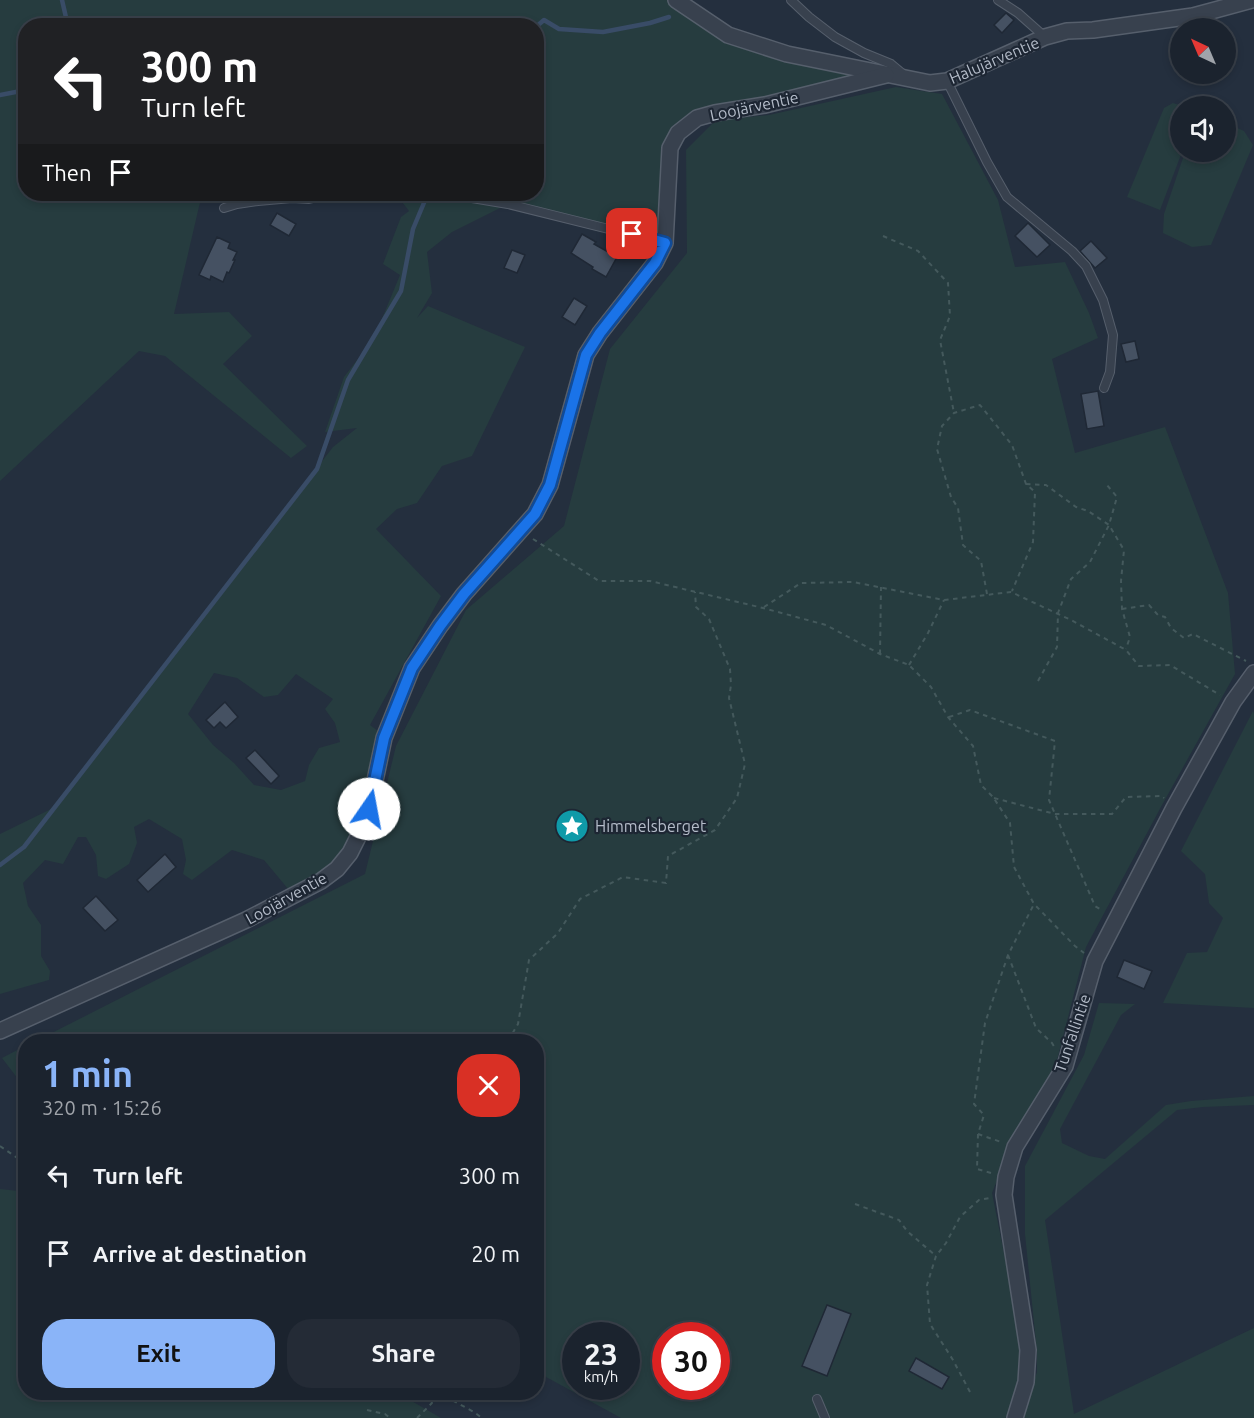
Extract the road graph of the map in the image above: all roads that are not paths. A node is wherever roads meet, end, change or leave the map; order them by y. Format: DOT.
graph roads {
  1 [pos="676,0"];
  2 [pos="791,0"];
  3 [pos="998,0"];
  4 [pos="1252,0"];
  5 [pos="1045,37"];
  6 [pos="885,75"];
  7 [pos="909,79"];
  8 [pos="947,81"];
  9 [pos="258,201"];
  10 [pos="490,201"];
  11 [pos="224,208"];
  12 [pos="665,243"];
  13 [pos="1104,388"];
  14 [pos="1254,673"];
  15 [pos="0,1031"];
  16 [pos="817,1399"];
  17 [pos="825,1418"];
  18 [pos="1015,1418"];
  1 -- 6 [label="street, Halujärventie"];
  2 -- 7 [label="lane"];
  3 -- 5 [label="lane"];
  4 -- 5 [label="street, Halujärventie"];
  5 -- 8 [label="street, Halujärventie"];
  6 -- 7 [label="street, Halujärventie"];
  6 -- 12 [label="street, Loojärventie"];
  7 -- 8 [label="street, Halujärventie"];
  8 -- 13 [label="lane"];
  9 -- 11 [label="lane"];
  10 -- 12 [label="lane"];
  12 -- 15 [label="street, Loojärventie"];
  14 -- 18 [label="street, Tunfallintie"];
  16 -- 17 [label="lane"];
}
